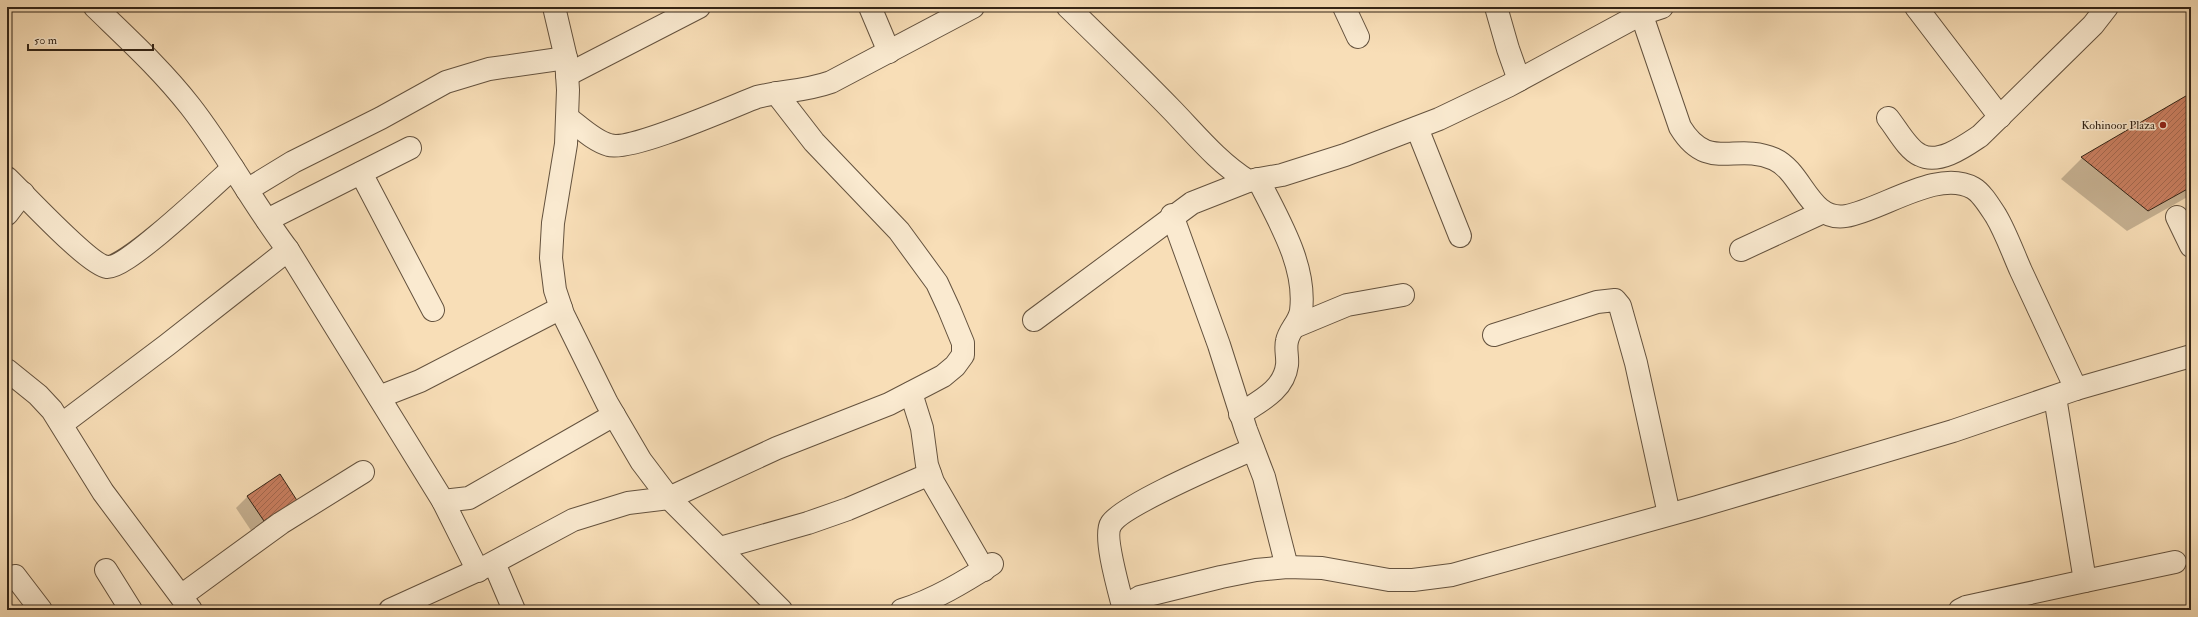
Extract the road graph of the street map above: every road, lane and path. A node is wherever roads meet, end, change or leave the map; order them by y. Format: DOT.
graph roads {
  1 [pos="96,7"];
  2 [pos="554,7"];
  3 [pos="699,7"];
  4 [pos="870,7"];
  5 [pos="973,7"];
  6 [pos="1068,7"];
  7 [pos="1344,7"];
  8 [pos="1496,7"];
  9 [pos="1662,7"];
  10 [pos="1916,7"];
  11 [pos="2107,7"];
  12 [pos="1640,10"];
  13 [pos="1358,37"];
  14 [pos="889,52"];
  15 [pos="567,67"];
  16 [pos="1519,80"];
  17 [pos="776,93"];
  18 [pos="2000,117"];
  19 [pos="568,118"];
  20 [pos="1888,118"];
  21 [pos="1417,128"];
  22 [pos="410,148"];
  23 [pos="233,168"];
  24 [pos="361,173"];
  25 [pos="7,178"];
  26 [pos="1253,180"];
  27 [pos="247,190"];
  28 [pos="23,193"];
  29 [pos="1823,212"];
  30 [pos="7,214"];
  31 [pos="1172,216"];
  32 [pos="2177,217"];
  33 [pos="267,220"];
  34 [pos="1460,236"];
  35 [pos="2191,246"];
  36 [pos="288,250"];
  37 [pos="1741,250"];
  38 [pos="1403,295"];
  39 [pos="561,308"];
  40 [pos="433,310"];
  41 [pos="1034,320"];
  42 [pos="1294,327"];
  43 [pos="1494,335"];
  44 [pos="2191,356"];
  45 [pos="7,370"];
  46 [pos="2076,389"];
  47 [pos="911,393"];
  48 [pos="379,397"];
  49 [pos="2055,397"];
  50 [pos="1240,414"];
  51 [pos="614,415"];
  52 [pos="62,424"];
  53 [pos="1254,449"];
  54 [pos="363,472"];
  55 [pos="930,474"];
  56 [pos="669,498"];
  57 [pos="443,501"];
  58 [pos="1670,514"];
  59 [pos="720,548"];
  60 [pos="2175,562"];
  61 [pos="486,567"];
  62 [pos="1287,567"];
  63 [pos="106,570"];
  64 [pos="15,576"];
  65 [pos="2085,581"];
  66 [pos="186,603"];
  67 [pos="41,610"];
  68 [pos="131,610"];
  69 [pos="390,610"];
  70 [pos="514,610"];
  71 [pos="781,610"];
  72 [pos="902,610"];
  73 [pos="1125,610"];
  74 [pos="1960,610"];
  1 -- 23 [label="street"];
  2 -- 15 [label="street"];
  3 -- 15 [label="street"];
  4 -- 14 [label="street"];
  5 -- 14 [label="street"];
  6 -- 26 [label="street"];
  7 -- 13 [label="street"];
  8 -- 16 [label="street"];
  9 -- 12 [label="street"];
  10 -- 18 [label="street"];
  11 -- 18 [label="street"];
  12 -- 16 [label="street"];
  12 -- 29 [label="street"];
  14 -- 17 [label="street"];
  15 -- 19 [label="street"];
  15 -- 27 [label="street"];
  16 -- 21 [label="street"];
  17 -- 19 [label="street"];
  17 -- 47 [label="street"];
  18 -- 20 [label="street"];
  19 -- 39 [label="street"];
  21 -- 26 [label="street"];
  21 -- 34 [label="street"];
  22 -- 24 [label="street"];
  23 -- 27 [label="street"];
  23 -- 28 [label="street"];
  24 -- 33 [label="street"];
  24 -- 40 [label="street"];
  25 -- 28 [label="street"];
  26 -- 31 [label="street"];
  26 -- 42 [label="street"];
  27 -- 33 [label="street"];
  28 -- 30 [label="street"];
  29 -- 37 [label="street"];
  29 -- 46 [label="street"];
  31 -- 41 [label="street"];
  31 -- 50 [label="street"];
  32 -- 35 [label="street"];
  33 -- 36 [label="street"];
  36 -- 48 [label="street"];
  36 -- 52 [label="street"];
  38 -- 42 [label="street"];
  39 -- 48 [label="street"];
  39 -- 51 [label="street"];
  42 -- 50 [label="street"];
  43 -- 58 [label="street"];
  44 -- 46 [label="street"];
  45 -- 52 [label="street"];
  46 -- 49 [label="street"];
  47 -- 55 [label="street"];
  47 -- 56 [label="street"];
  48 -- 57 [label="street"];
  49 -- 58 [label="street"];
  49 -- 65 [label="street"];
  50 -- 53 [label="street"];
  51 -- 56 [label="street"];
  51 -- 57 [label="street"];
  52 -- 66 [label="street"];
  53 -- 62 [label="street"];
  53 -- 73 [label="street"];
  54 -- 66 [label="street"];
  55 -- 59 [label="street"];
  55 -- 72 [label="street"];
  56 -- 59 [label="street"];
  56 -- 61 [label="street"];
  57 -- 61 [label="street"];
  58 -- 62 [label="street"];
  59 -- 71 [label="street"];
  60 -- 65 [label="street"];
  61 -- 69 [label="street"];
  61 -- 70 [label="street"];
  62 -- 73 [label="street"];
  63 -- 68 [label="street"];
  64 -- 67 [label="street"];
  65 -- 74 [label="street"];
}
